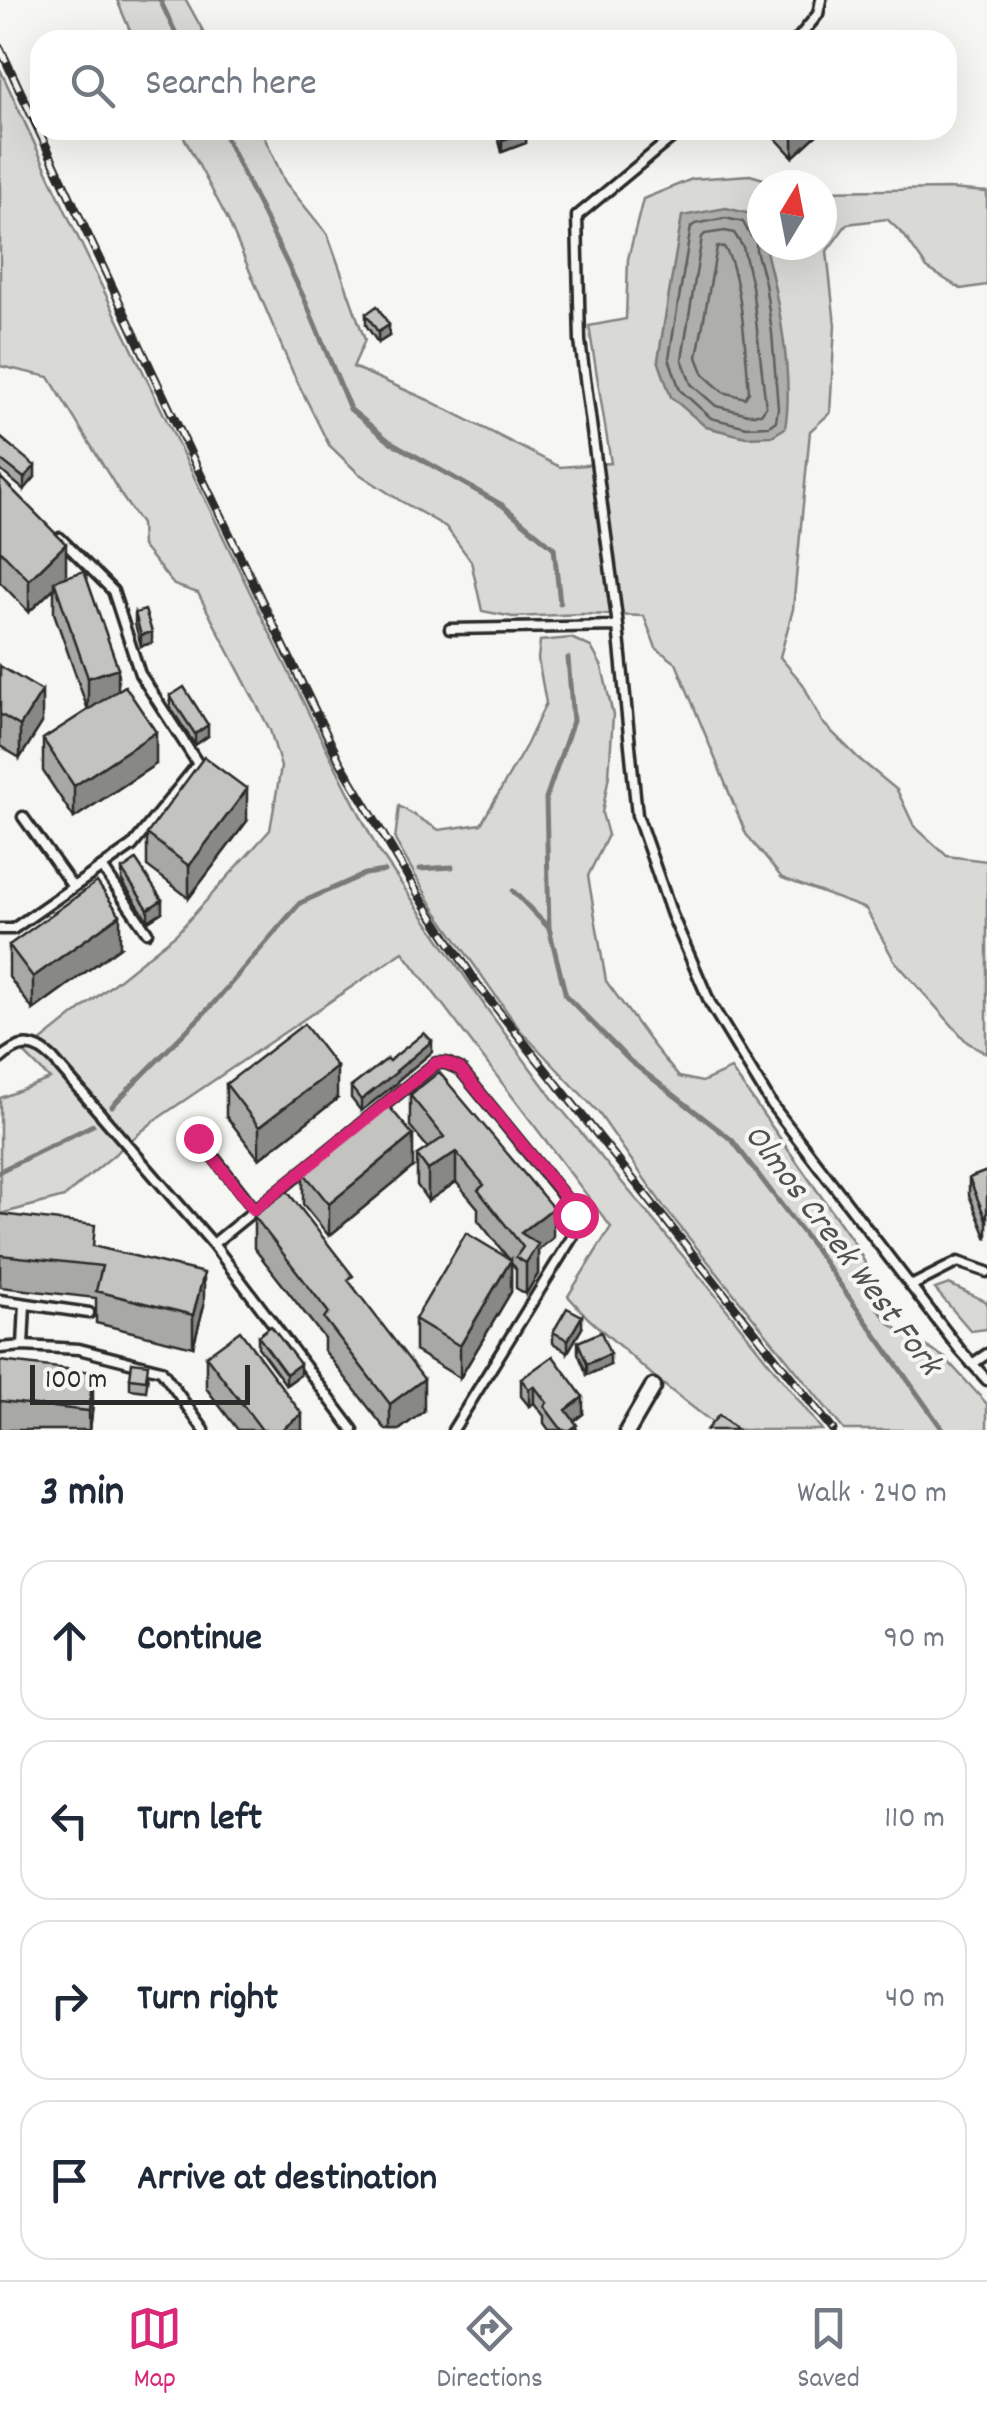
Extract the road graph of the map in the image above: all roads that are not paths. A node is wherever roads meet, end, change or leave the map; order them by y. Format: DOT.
graph roads {
  1 [pos="820,0"];
  2 [pos="805,30"];
  3 [pos="669,140"];
  4 [pos="57,535"];
  5 [pos="618,626"];
  6 [pos="450,628"];
  7 [pos="24,817"];
  8 [pos="102,867"];
  9 [pos="74,886"];
  10 [pos="0,929"];
  11 [pos="147,932"];
  12 [pos="0,1059"];
  13 [pos="198,1138"];
  14 [pos="254,1210"];
  15 [pos="212,1244"];
  16 [pos="987,1272"];
  17 [pos="910,1286"];
  18 [pos="0,1300"];
  19 [pos="24,1304"];
  20 [pos="89,1313"];
  21 [pos="23,1346"];
  22 [pos="0,1348"];
  23 [pos="987,1354"];
  24 [pos="972,1364"];
  25 [pos="987,1380"];
  26 [pos="653,1386"];
  27 [pos="456,1426"];
  28 [pos="204,1430"];
  29 [pos="352,1430"];
  30 [pos="470,1430"];
  31 [pos="628,1430"];
  1 -- 2 [label="lane"];
  3 -- 5 [label="lane"];
  4 -- 8 [label="lane"];
  5 -- 6 [label="lane"];
  5 -- 17 [label="lane"];
  7 -- 9 [label="lane"];
  8 -- 9 [label="lane"];
  8 -- 11 [label="lane"];
  9 -- 10 [label="lane"];
  12 -- 15 [label="lane"];
  13 -- 14 [label="lane"];
  14 -- 15 [label="lane"];
  14 -- 27 [label="lane"];
  15 -- 29 [label="lane"];
  16 -- 17 [label="lane"];
  17 -- 24 [label="lane"];
  18 -- 19 [label="lane"];
  19 -- 20 [label="lane"];
  19 -- 21 [label="lane"];
  21 -- 22 [label="lane"];
  21 -- 28 [label="lane"];
  23 -- 24 [label="lane"];
  24 -- 25 [label="lane"];
  26 -- 31 [label="street"];
  27 -- 30 [label="lane"];
}
